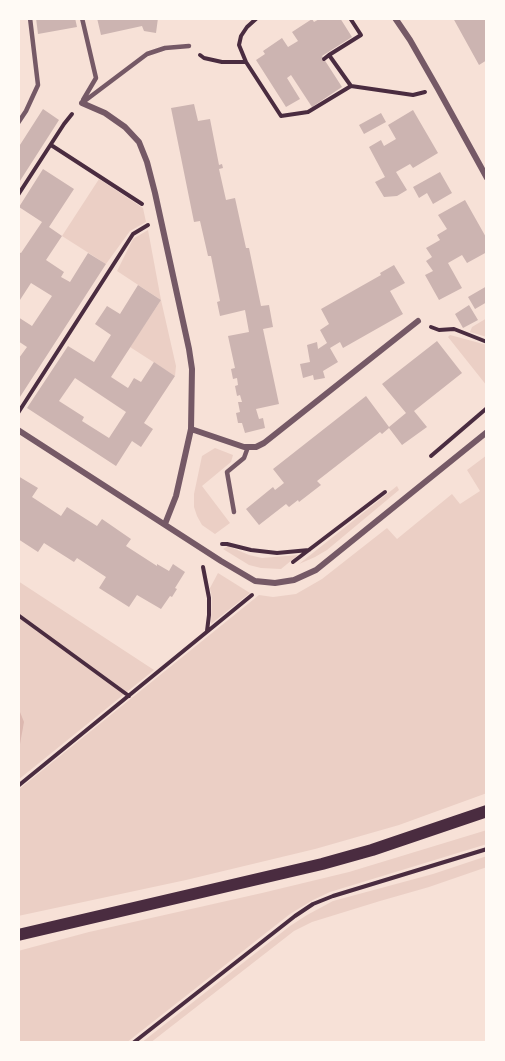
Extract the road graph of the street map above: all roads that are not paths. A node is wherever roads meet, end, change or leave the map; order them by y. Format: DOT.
graph roads {
  1 [pos="30,18"];
  2 [pos="82,18"];
  3 [pos="395,18"];
  4 [pos="189,46"];
  5 [pos="82,103"];
  6 [pos="18,123"];
  7 [pos="487,178"];
  8 [pos="418,321"];
  9 [pos="191,429"];
  10 [pos="18,430"];
  11 [pos="487,432"];
  12 [pos="248,447"];
  13 [pos="234,512"];
  14 [pos="165,524"];
  15 [pos="487,811"];
  16 [pos="18,935"];
  1 -- 6 [label="lane"];
  2 -- 5 [label="lane"];
  3 -- 7 [label="street"];
  4 -- 5 [label="lane"];
  5 -- 9 [label="street"];
  8 -- 12 [label="street"];
  9 -- 12 [label="street"];
  9 -- 14 [label="street"];
  10 -- 14 [label="street"];
  11 -- 14 [label="street"];
  12 -- 13 [label="lane"];
  15 -- 16 [label="main road"];
}
